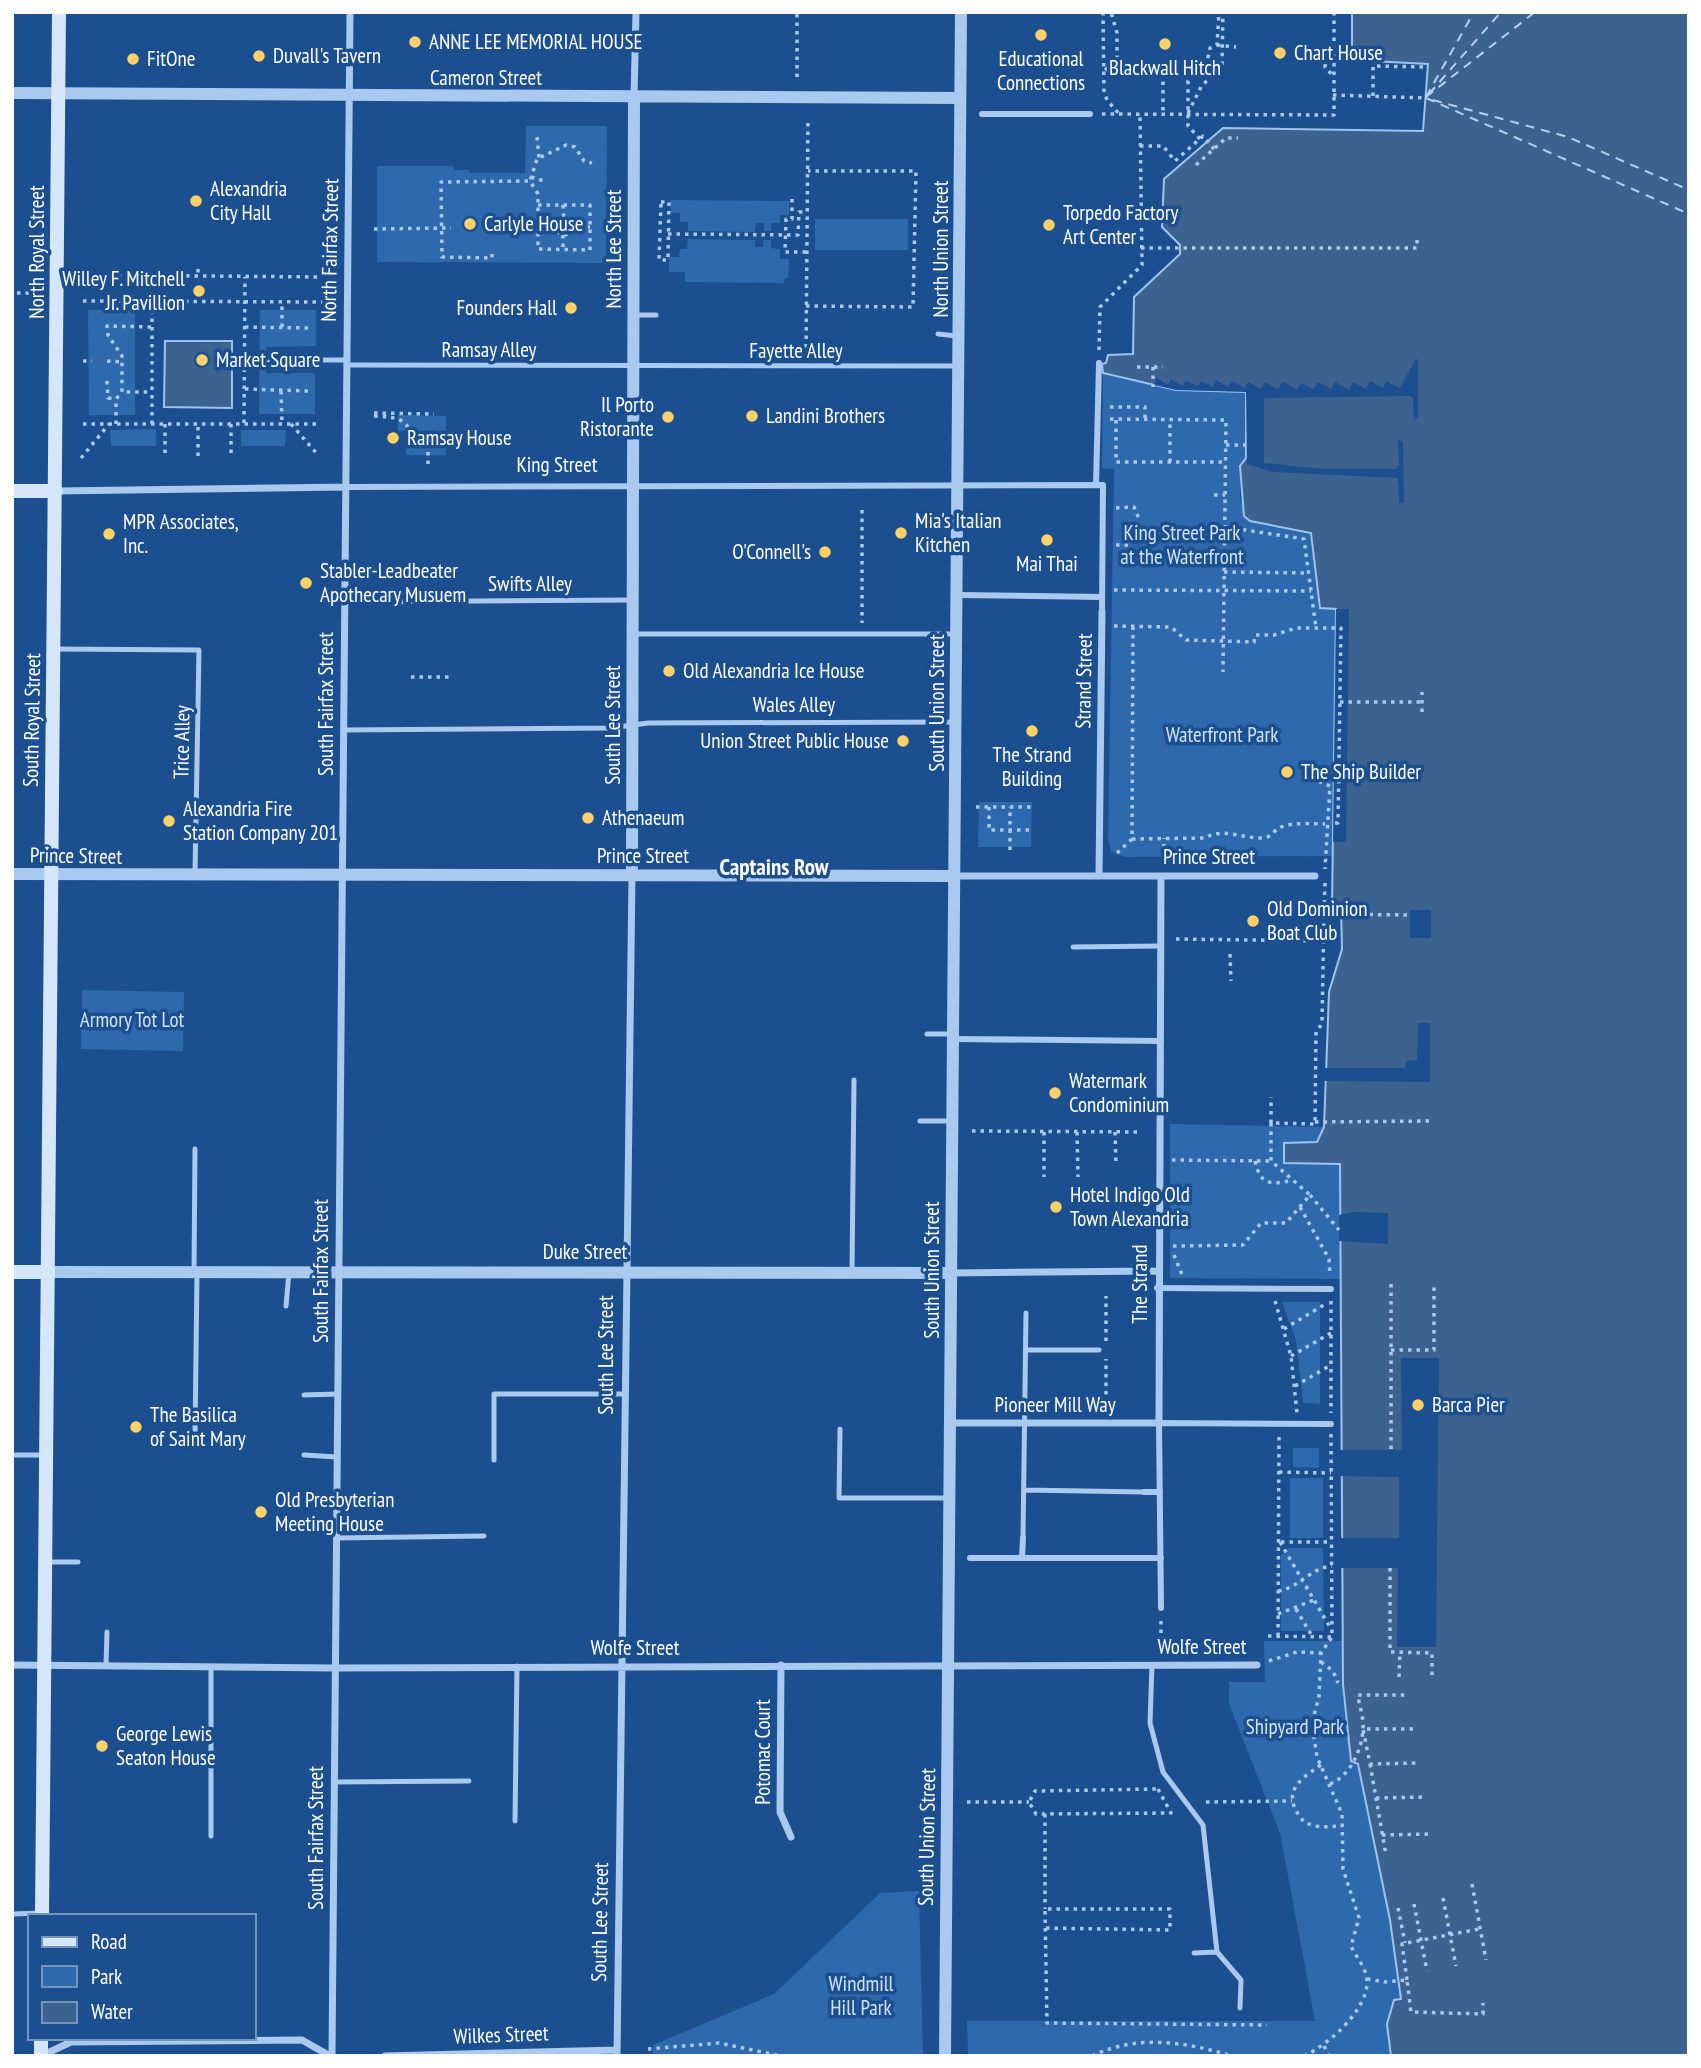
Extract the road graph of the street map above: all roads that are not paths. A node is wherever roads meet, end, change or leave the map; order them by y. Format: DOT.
graph roads {
  1 [pos="60,12"];
  2 [pos="350,12"];
  3 [pos="636,12"];
  4 [pos="961,12"];
  5 [pos="12,93"];
  6 [pos="59,94"];
  7 [pos="349,97"];
  8 [pos="634,97"];
  9 [pos="960,98"];
  10 [pos="982,114"];
  11 [pos="1090,114"];
  12 [pos="632,315"];
  13 [pos="656,315"];
  14 [pos="938,334"];
  15 [pos="960,336"];
  16 [pos="266,360"];
  17 [pos="1099,360"];
  18 [pos="346,362"];
  19 [pos="632,366"];
  20 [pos="960,366"];
  21 [pos="959,485"];
  22 [pos="1099,485"];
  23 [pos="632,486"];
  24 [pos="346,487"];
  25 [pos="12,491"];
  26 [pos="56,491"];
  27 [pos="1102,593"];
  28 [pos="957,595"];
  29 [pos="632,600"];
  30 [pos="345,601"];
  31 [pos="1102,612"];
  32 [pos="632,634"];
  33 [pos="956,634"];
  34 [pos="54,649"];
  35 [pos="956,722"];
  36 [pos="632,725"];
  37 [pos="344,730"];
  38 [pos="12,874"];
  39 [pos="51,875"];
  40 [pos="342,875"];
  41 [pos="632,875"];
  42 [pos="195,876"];
  43 [pos="954,876"];
  44 [pos="1099,876"];
  45 [pos="1161,876"];
  46 [pos="1315,876"];
  47 [pos="1161,946"];
  48 [pos="1073,947"];
  49 [pos="927,1034"];
  50 [pos="953,1036"];
  51 [pos="1161,1041"];
  52 [pos="854,1080"];
  53 [pos="920,1121"];
  54 [pos="952,1121"];
  55 [pos="195,1149"];
  56 [pos="1157,1271"];
  57 [pos="12,1272"];
  58 [pos="48,1272"];
  59 [pos="195,1272"];
  60 [pos="289,1272"];
  61 [pos="339,1272"];
  62 [pos="852,1273"];
  63 [pos="951,1273"];
  64 [pos="625,1274"];
  65 [pos="1157,1288"];
  66 [pos="1331,1289"];
  67 [pos="286,1306"];
  68 [pos="1026,1313"];
  69 [pos="1026,1350"];
  70 [pos="1099,1350"];
  71 [pos="338,1394"];
  72 [pos="625,1394"];
  73 [pos="304,1395"];
  74 [pos="951,1423"];
  75 [pos="1024,1423"];
  76 [pos="1159,1423"];
  77 [pos="1331,1424"];
  78 [pos="840,1429"];
  79 [pos="195,1435"];
  80 [pos="12,1455"];
  81 [pos="46,1455"];
  82 [pos="304,1455"];
  83 [pos="337,1457"];
  84 [pos="494,1460"];
  85 [pos="1024,1490"];
  86 [pos="1144,1492"];
  87 [pos="1160,1492"];
  88 [pos="951,1498"];
  89 [pos="484,1536"];
  90 [pos="336,1538"];
  91 [pos="1023,1538"];
  92 [pos="970,1558"];
  93 [pos="1023,1558"];
  94 [pos="1161,1559"];
  95 [pos="45,1562"];
  96 [pos="78,1562"];
  97 [pos="1161,1608"];
  98 [pos="107,1632"];
  99 [pos="12,1665"];
  100 [pos="44,1665"];
  101 [pos="106,1665"];
  102 [pos="781,1665"];
  103 [pos="948,1665"];
  104 [pos="1152,1665"];
  105 [pos="1257,1665"];
  106 [pos="517,1666"];
  107 [pos="622,1666"];
  108 [pos="211,1667"];
  109 [pos="335,1668"];
  110 [pos="469,1781"];
  111 [pos="334,1782"];
  112 [pos="516,1821"];
  113 [pos="211,1836"];
  114 [pos="791,1837"];
  115 [pos="42,1914"];
  116 [pos="1217,1952"];
  117 [pos="1194,1953"];
  118 [pos="1240,2008"];
  119 [pos="617,2053"];
  120 [pos="41,2056"];
  121 [pos="331,2056"];
  122 [pos="385,2056"];
  123 [pos="944,2056"];
  1 -- 6 [label="main road, North Royal Street"];
  2 -- 7 [label="street, North Fairfax Street"];
  3 -- 8 [label="street, North Lee Street"];
  4 -- 9 [label="street, North Union Street"];
  5 -- 6 [label="street, Cameron Street"];
  6 -- 7 [label="street, Cameron Street"];
  6 -- 26 [label="main road, North Royal Street"];
  7 -- 8 [label="street, Cameron Street"];
  7 -- 18 [label="street, North Fairfax Street"];
  8 -- 9 [label="street, Cameron Street"];
  8 -- 12 [label="street, North Lee Street"];
  9 -- 15 [label="street, North Union Street"];
  10 -- 11 [label="street"];
  12 -- 13 [label="lane"];
  12 -- 19 [label="street, North Lee Street"];
  14 -- 15 [label="lane"];
  15 -- 20 [label="street, North Union Street"];
  16 -- 18 [label="lane, Ramsay Alley"];
  17 -- 22 [label="street, Strand Street"];
  18 -- 19 [label="lane, Ramsay Alley"];
  18 -- 24 [label="street, North Fairfax Street"];
  19 -- 20 [label="lane, Fayette Alley"];
  19 -- 23 [label="street, North Lee Street"];
  20 -- 21 [label="street, North Union Street"];
  21 -- 22 [label="street, King Street"];
  21 -- 23 [label="street, King Street"];
  21 -- 28 [label="street, South Union Street"];
  22 -- 27 [label="street, Strand Street"];
  23 -- 24 [label="street, King Street"];
  23 -- 29 [label="street, South Lee Street"];
  24 -- 26 [label="street, King Street"];
  24 -- 30 [label="street, South Fairfax Street"];
  25 -- 26 [label="main road, King Street"];
  26 -- 34 [label="main road, South Royal Street"];
  27 -- 28 [label="street"];
  27 -- 31 [label="street, Strand Street"];
  28 -- 33 [label="street, South Union Street"];
  29 -- 30 [label="lane, Swifts Alley"];
  29 -- 32 [label="street, South Lee Street"];
  30 -- 37 [label="street, South Fairfax Street"];
  31 -- 44 [label="street, Strand Street"];
  32 -- 33 [label="lane"];
  32 -- 36 [label="street, South Lee Street"];
  33 -- 35 [label="street, South Union Street"];
  34 -- 39 [label="main road, South Royal Street"];
  34 -- 42 [label="lane, Trice Alley"];
  35 -- 36 [label="lane, Wales Alley"];
  35 -- 43 [label="street, South Union Street"];
  36 -- 37 [label="lane, Wales Alley"];
  36 -- 41 [label="street, South Lee Street"];
  37 -- 40 [label="street, South Fairfax Street"];
  38 -- 39 [label="street, Prince Street"];
  39 -- 42 [label="street, Prince Street"];
  39 -- 58 [label="main road, South Royal Street"];
  40 -- 41 [label="street, Prince Street"];
  40 -- 42 [label="street, Prince Street"];
  40 -- 61 [label="street, South Fairfax Street"];
  41 -- 43 [label="street, Prince Street"];
  41 -- 64 [label="street, South Lee Street"];
  43 -- 44 [label="street, Prince Street"];
  43 -- 50 [label="street, South Union Street"];
  44 -- 45 [label="street, Prince Street"];
  45 -- 46 [label="street, Prince Street"];
  45 -- 47 [label="street, The Strand"];
  47 -- 48 [label="lane"];
  47 -- 51 [label="street, The Strand"];
  49 -- 50 [label="lane"];
  50 -- 51 [label="street"];
  50 -- 54 [label="street, South Union Street"];
  51 -- 56 [label="street, The Strand"];
  52 -- 62 [label="lane"];
  53 -- 54 [label="lane"];
  54 -- 63 [label="street, South Union Street"];
  55 -- 59 [label="lane"];
  56 -- 63 [label="street, Duke Street"];
  56 -- 65 [label="street, The Strand"];
  57 -- 58 [label="main road, Duke Street"];
  58 -- 59 [label="street, Duke Street"];
  58 -- 81 [label="main road, South Royal Street"];
  59 -- 60 [label="street, Duke Street"];
  59 -- 79 [label="lane"];
  60 -- 61 [label="street, Duke Street"];
  60 -- 67 [label="lane"];
  61 -- 64 [label="street, Duke Street"];
  61 -- 71 [label="street, South Fairfax Street"];
  62 -- 63 [label="street, Duke Street"];
  62 -- 64 [label="street, Duke Street"];
  63 -- 74 [label="street, South Union Street"];
  64 -- 72 [label="street, South Lee Street"];
  65 -- 66 [label="street"];
  65 -- 76 [label="street, The Strand"];
  68 -- 69 [label="lane"];
  69 -- 70 [label="lane"];
  69 -- 75 [label="lane"];
  71 -- 73 [label="lane"];
  71 -- 83 [label="street, South Fairfax Street"];
  72 -- 84 [label="lane"];
  72 -- 107 [label="street, South Lee Street"];
  74 -- 75 [label="street, Pioneer Mill Way"];
  74 -- 88 [label="street, South Union Street"];
  75 -- 76 [label="street, Pioneer Mill Way"];
  75 -- 85 [label="lane"];
  76 -- 77 [label="street"];
  76 -- 87 [label="street, The Strand"];
  78 -- 88 [label="lane"];
  80 -- 81 [label="lane"];
  81 -- 95 [label="main road, South Royal Street"];
  82 -- 83 [label="lane"];
  83 -- 90 [label="street, South Fairfax Street"];
  85 -- 86 [label="lane"];
  85 -- 91 [label="lane"];
  86 -- 87 [label="street"];
  87 -- 94 [label="street, The Strand"];
  88 -- 103 [label="street, South Union Street"];
  89 -- 90 [label="lane"];
  90 -- 109 [label="street, South Fairfax Street"];
  91 -- 93 [label="street"];
  92 -- 93 [label="street"];
  93 -- 94 [label="street"];
  94 -- 97 [label="street, The Strand"];
  95 -- 96 [label="lane"];
  95 -- 100 [label="main road, South Royal Street"];
  98 -- 101 [label="lane"];
  99 -- 100 [label="street, Wolfe Street"];
  100 -- 101 [label="street, Wolfe Street"];
  100 -- 115 [label="main road, South Royal Street"];
  101 -- 108 [label="street, Wolfe Street"];
  102 -- 103 [label="street, Wolfe Street"];
  102 -- 107 [label="street, Wolfe Street"];
  102 -- 114 [label="street, Potomac Court"];
  103 -- 104 [label="street, Wolfe Street"];
  103 -- 123 [label="street, South Union Street"];
  104 -- 105 [label="street, Wolfe Street"];
  104 -- 116 [label="lane"];
  106 -- 107 [label="street, Wolfe Street"];
  106 -- 109 [label="street, Wolfe Street"];
  106 -- 112 [label="lane"];
  107 -- 119 [label="street, South Lee Street"];
  108 -- 109 [label="street, Wolfe Street"];
  108 -- 113 [label="lane"];
  109 -- 111 [label="street, South Fairfax Street"];
  110 -- 111 [label="lane"];
  111 -- 121 [label="street, South Fairfax Street"];
  116 -- 117 [label="lane"];
  116 -- 118 [label="lane"];
  119 -- 122 [label="street, Wilkes Street"];
  120 -- 121 [label="street"];
}
